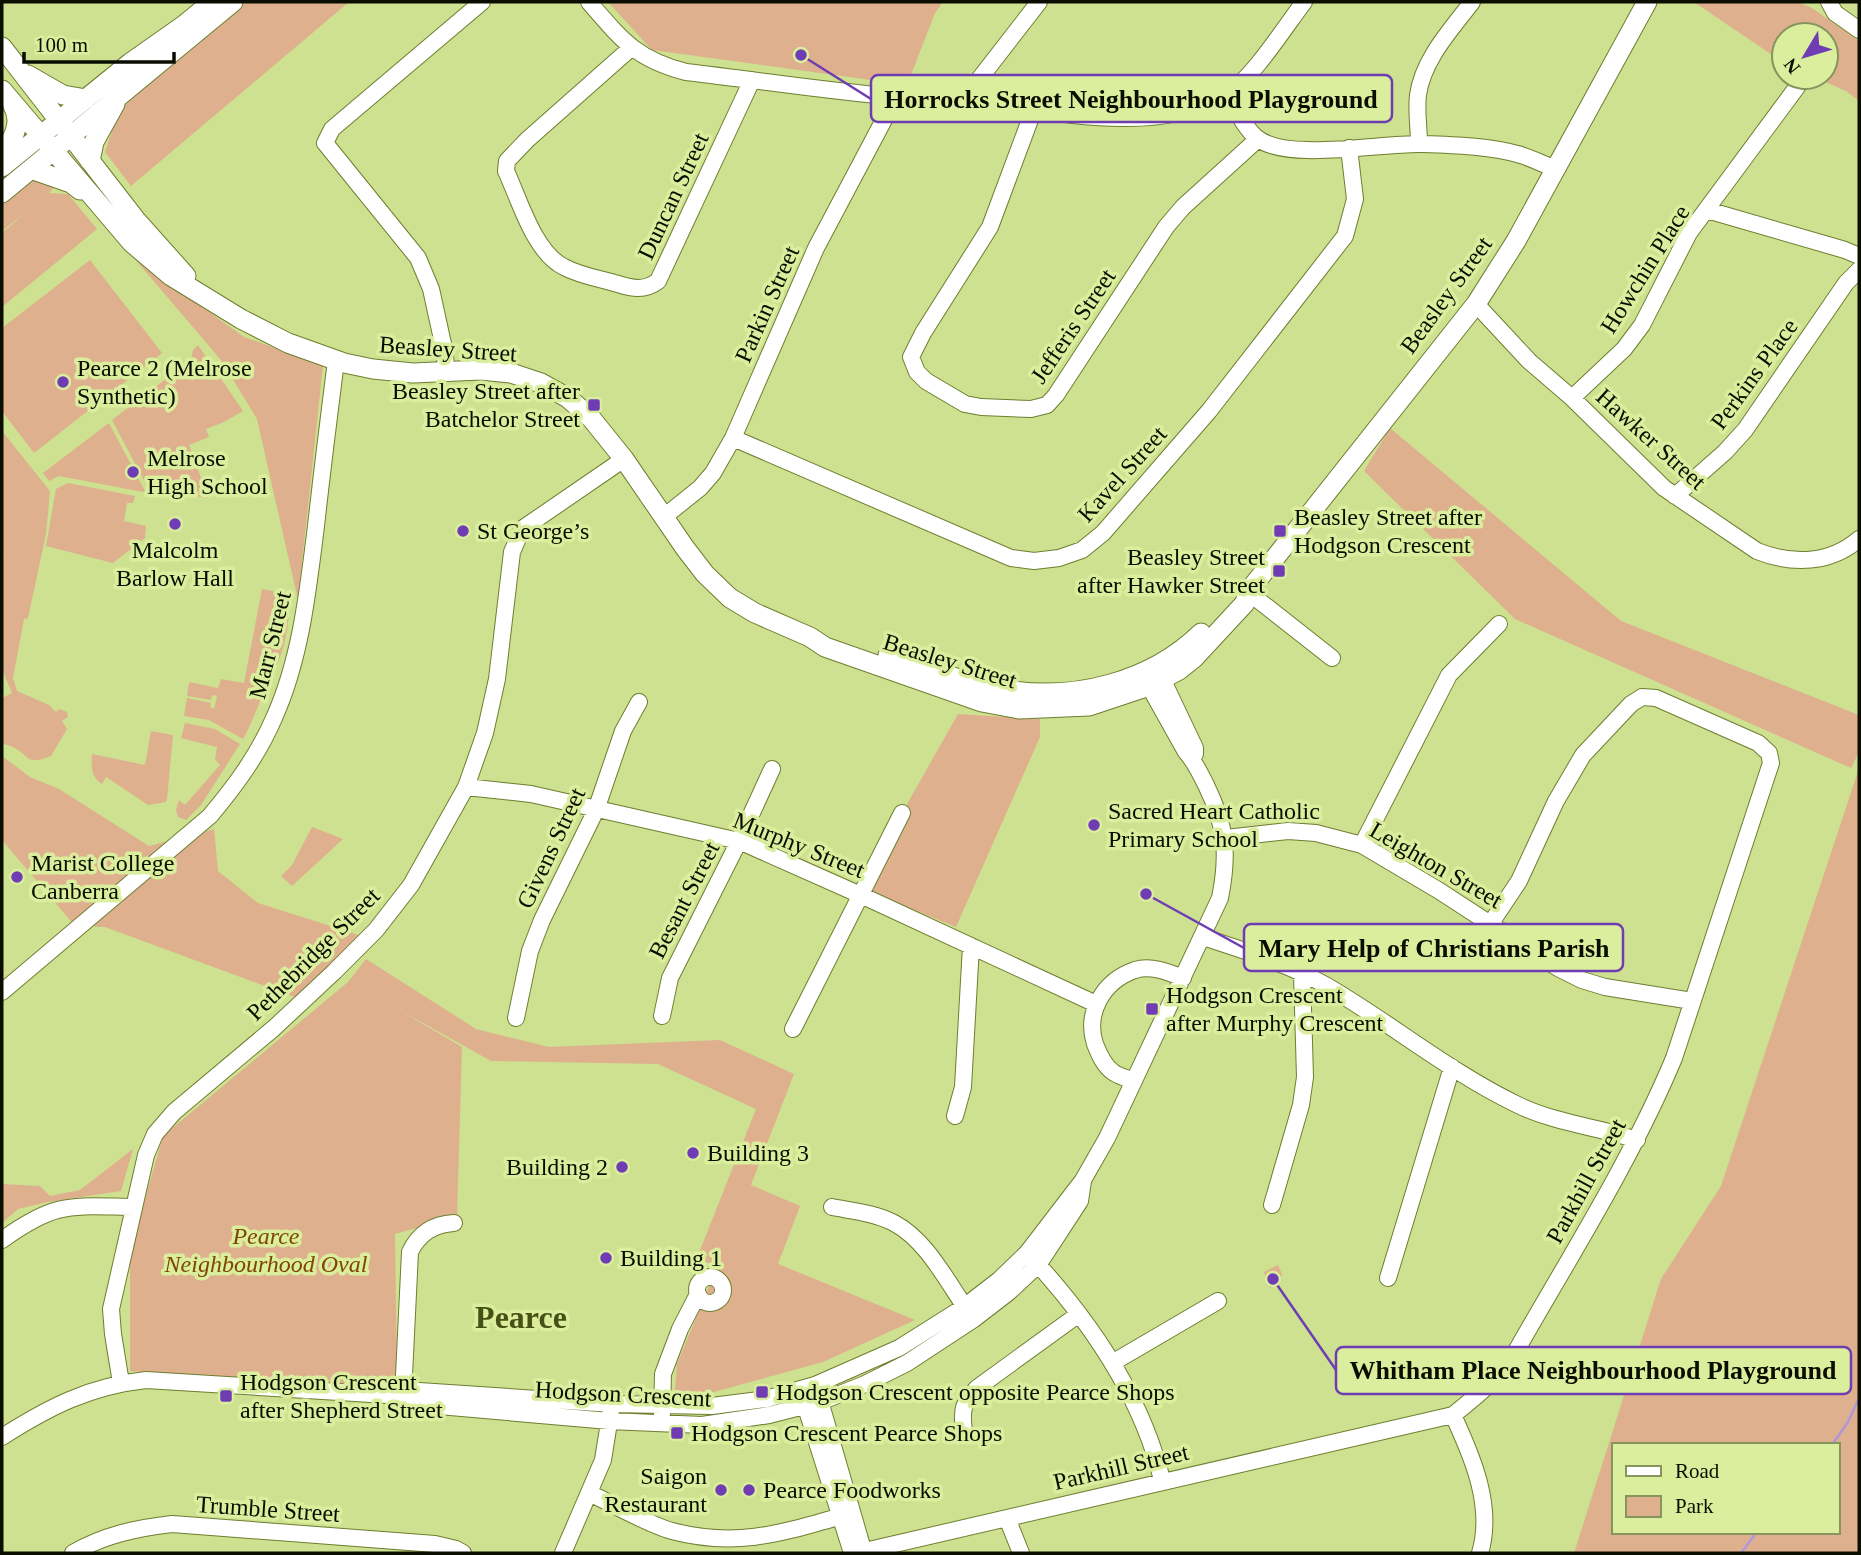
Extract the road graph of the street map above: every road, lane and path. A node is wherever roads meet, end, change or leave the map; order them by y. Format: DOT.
graph roads {
  1 [pos="212,2"];
  2 [pos="233,2"];
  3 [pos="482,2"];
  4 [pos="589,2"];
  5 [pos="1039,2"];
  6 [pos="1304,2"];
  7 [pos="1472,2"];
  8 [pos="1647,2"];
  9 [pos="1829,2"];
  10 [pos="1859,30"];
  11 [pos="2,47"];
  12 [pos="631,48"];
  13 [pos="21,71"];
  14 [pos="752,80"];
  15 [pos="1794,91"];
  16 [pos="4,93"];
  17 [pos="1227,94"];
  18 [pos="119,97"];
  19 [pos="896,97"];
  20 [pos="86,99"];
  21 [pos="963,100"];
  22 [pos="1034,109"];
  23 [pos="65,128"];
  24 [pos="1258,139"];
  25 [pos="47,143"];
  26 [pos="1419,144"];
  27 [pos="1349,148"];
  28 [pos="2,159"];
  29 [pos="90,161"];
  30 [pos="2,167"];
  31 [pos="31,169"];
  32 [pos="1556,169"];
  33 [pos="2,192"];
  34 [pos="98,203"];
  35 [pos="1707,210"];
  36 [pos="1859,257"];
  37 [pos="1859,270"];
  38 [pos="201,292"];
  39 [pos="1476,304"];
  40 [pos="335,361"];
  41 [pos="446,373"];
  42 [pos="1572,398"];
  43 [pos="733,438"];
  44 [pos="624,459"];
  45 [pos="1675,496"];
  46 [pos="665,516"];
  47 [pos="1859,539"];
  48 [pos="1248,593"];
  49 [pos="1499,624"];
  50 [pos="1332,658"];
  51 [pos="1152,676"];
  52 [pos="639,702"];
  53 [pos="772,769"];
  54 [pos="466,787"];
  55 [pos="596,810"];
  56 [pos="902,813"];
  57 [pos="1226,838"];
  58 [pos="739,841"];
  59 [pos="1362,845"];
  60 [pos="862,895"];
  61 [pos="1491,923"];
  62 [pos="1203,937"];
  63 [pos="971,946"];
  64 [pos="1302,974"];
  65 [pos="1183,978"];
  66 [pos="2,992"];
  67 [pos="1692,1001"];
  68 [pos="1096,1004"];
  69 [pos="662,1016"];
  70 [pos="516,1018"];
  71 [pos="793,1028"];
  72 [pos="1452,1067"];
  73 [pos="1133,1081"];
  74 [pos="955,1116"];
  75 [pos="1637,1140"];
  76 [pos="1272,1205"];
  77 [pos="134,1207"];
  78 [pos="832,1207"];
  79 [pos="454,1223"];
  80 [pos="2,1240"];
  81 [pos="1033,1259"];
  82 [pos="1388,1278"];
  83 [pos="698,1294"];
  84 [pos="1218,1301"];
  85 [pos="969,1313"];
  86 [pos="1079,1314"];
  87 [pos="1112,1363"];
  88 [pos="121,1383"];
  89 [pos="808,1387"];
  90 [pos="403,1396"];
  91 [pos="612,1404"];
  92 [pos="813,1404"];
  93 [pos="662,1406"];
  94 [pos="1453,1415"];
  95 [pos="609,1421"];
  96 [pos="662,1424"];
  97 [pos="964,1430"];
  98 [pos="2,1437"];
  99 [pos="1162,1480"];
  100 [pos="589,1493"];
  101 [pos="846,1515"];
  102 [pos="1007,1518"];
  103 [pos="348,1546"];
  104 [pos="73,1553"];
  105 [pos="463,1553"];
  106 [pos="563,1553"];
  107 [pos="859,1553"];
  108 [pos="1021,1553"];
  109 [pos="1480,1553"];
  1 -- 20 [label="main road"];
  2 -- 18 [label="main road"];
  3 -- 41 [label="street"];
  4 -- 12 [label="street"];
  5 -- 21 [label="street"];
  6 -- 17 [label="street"];
  7 -- 26 [label="street"];
  8 -- 32 [label="main road, Beasley Street"];
  9 -- 10 [label="street"];
  11 -- 13 [label="main road, Beasley Street"];
  12 -- 14 [label="street"];
  12 -- 14 [label="street, Duncan Street"];
  13 -- 20 [label="main road"];
  13 -- 23 [label="main road, Beasley Street"];
  14 -- 19 [label="street"];
  15 -- 35 [label="street, Howchin Place"];
  16 -- 25 [label="main road, Beasley Street"];
  16 -- 28 [label="main road"];
  17 -- 22 [label="street"];
  17 -- 24 [label="street"];
  18 -- 23 [label="main road"];
  18 -- 29 [label="main road"];
  19 -- 21 [label="street"];
  19 -- 43 [label="street, Parkin Street"];
  20 -- 23 [label="main road"];
  21 -- 22 [label="street"];
  22 -- 24 [label="street, Jefferis Street"];
  23 -- 25 [label="main road"];
  23 -- 29 [label="main road, Beasley Street"];
  24 -- 27 [label="street"];
  25 -- 30 [label="main road"];
  25 -- 31 [label="main road"];
  25 -- 34 [label="main road, Beasley Street"];
  26 -- 27 [label="street"];
  26 -- 32 [label="street"];
  27 -- 43 [label="street, Kavel Street"];
  29 -- 38 [label="main road, Beasley Street"];
  31 -- 33 [label="main road"];
  31 -- 34 [label="main road"];
  32 -- 39 [label="main road, Beasley Street"];
  34 -- 38 [label="main road, Beasley Street"];
  35 -- 36 [label="street"];
  35 -- 42 [label="street, Howchin Place"];
  37 -- 45 [label="street, Perkins Place"];
  38 -- 40 [label="main road, Beasley Street"];
  39 -- 42 [label="street, Hawker Street"];
  39 -- 48 [label="main road, Beasley Street"];
  40 -- 41 [label="main road, Beasley Street"];
  40 -- 66 [label="street, Marr Street"];
  41 -- 44 [label="main road, Beasley Street"];
  42 -- 45 [label="street, Hawker Street"];
  43 -- 46 [label="street, Parkin Street"];
  44 -- 46 [label="main road, Beasley Street"];
  44 -- 54 [label="street, Pethebridge Street"];
  45 -- 47 [label="street, Hawker Street"];
  46 -- 51 [label="main road, Beasley Street"];
  48 -- 50 [label="street"];
  48 -- 51 [label="main road, Beasley Street"];
  49 -- 59 [label="street"];
  51 -- 57 [label="street, Hodgson Crescent"];
  52 -- 55 [label="street, Givens Street"];
  53 -- 58 [label="street, Besant Street"];
  54 -- 55 [label="street, Murphy Street"];
  54 -- 77 [label="street, Pethebridge Street"];
  55 -- 58 [label="street, Murphy Street"];
  55 -- 70 [label="street, Givens Street"];
  56 -- 60 [label="street"];
  57 -- 59 [label="street, Leighton Street"];
  57 -- 62 [label="street, Hodgson Crescent"];
  58 -- 60 [label="street, Murphy Street"];
  58 -- 69 [label="street, Besant Street"];
  59 -- 61 [label="street, Leighton Street"];
  60 -- 63 [label="street, Murphy Street"];
  60 -- 71 [label="street"];
  61 -- 67 [label="street, Leighton Street"];
  61 -- 67 [label="street, Parkhill Street"];
  62 -- 64 [label="street"];
  62 -- 65 [label="street, Hodgson Crescent"];
  63 -- 68 [label="street, Murphy Street"];
  63 -- 74 [label="street"];
  64 -- 72 [label="street"];
  64 -- 76 [label="street"];
  65 -- 68 [label="street"];
  65 -- 73 [label="street, Hodgson Crescent"];
  67 -- 75 [label="street, Parkhill Street"];
  68 -- 73 [label="street"];
  72 -- 75 [label="street"];
  72 -- 82 [label="street"];
  73 -- 81 [label="street, Hodgson Crescent"];
  75 -- 94 [label="street, Parkhill Street"];
  77 -- 80 [label="street"];
  77 -- 88 [label="street, Pethebridge Street"];
  78 -- 85 [label="street"];
  79 -- 90 [label="street"];
  81 -- 85 [label="street, Hodgson Crescent"];
  81 -- 86 [label="street"];
  83 -- 93 [label="street"];
  84 -- 87 [label="street"];
  85 -- 89 [label="street, Hodgson Crescent"];
  85 -- 92 [label="street, Hodgson Crescent"];
  86 -- 87 [label="street"];
  86 -- 97 [label="street"];
  87 -- 99 [label="street"];
  88 -- 90 [label="street, Hodgson Crescent"];
  88 -- 98 [label="street, Hodgson Crescent"];
  89 -- 92 [label="street"];
  89 -- 93 [label="street, Hodgson Crescent"];
  90 -- 91 [label="street, Hodgson Crescent"];
  90 -- 95 [label="street, Hodgson Crescent"];
  91 -- 93 [label="street, Hodgson Crescent"];
  91 -- 95 [label="street"];
  92 -- 96 [label="street, Hodgson Crescent"];
  92 -- 101 [label="street"];
  93 -- 96 [label="street"];
  94 -- 99 [label="street, Parkhill Street"];
  94 -- 109 [label="street"];
  95 -- 96 [label="street, Hodgson Crescent"];
  95 -- 100 [label="street"];
  99 -- 102 [label="street, Parkhill Street"];
  100 -- 101 [label="street"];
  100 -- 106 [label="street"];
  101 -- 107 [label="street"];
  102 -- 107 [label="street, Parkhill Street"];
  102 -- 108 [label="street"];
  103 -- 104 [label="street, Trumble Street"];
  103 -- 105 [label="street, Trumble Street"];
}
